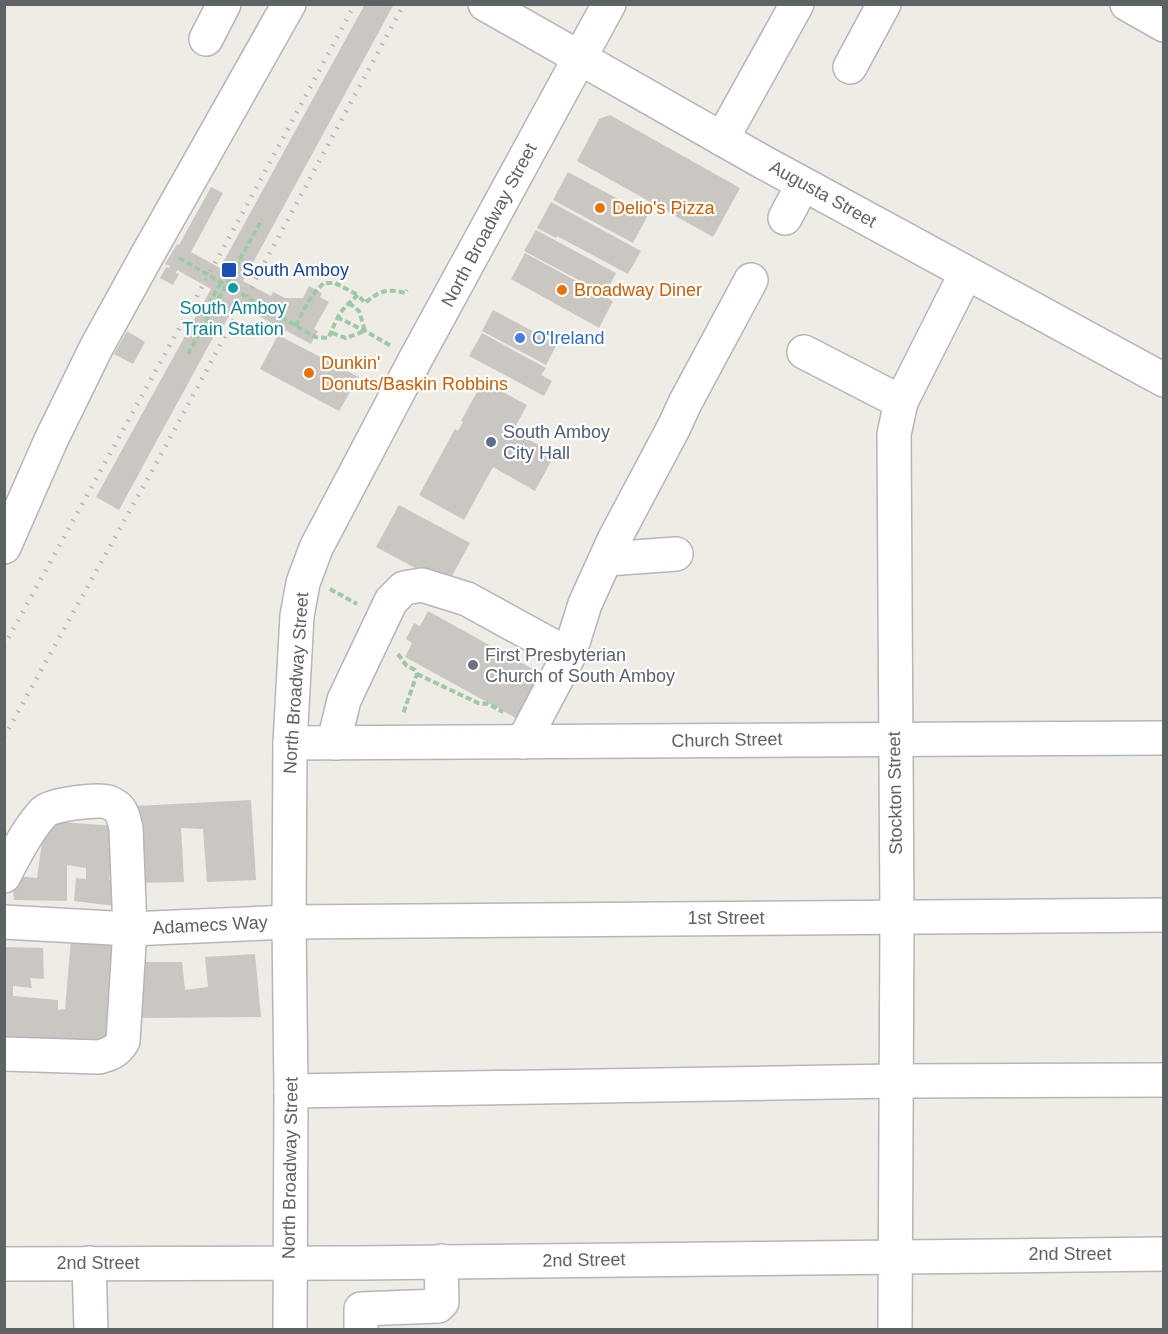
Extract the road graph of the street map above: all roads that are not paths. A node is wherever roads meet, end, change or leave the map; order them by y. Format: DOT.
graph roads {
  1 [pos="224,4"];
  2 [pos="289,4"];
  3 [pos="485,4"];
  4 [pos="609,4"];
  5 [pos="796,4"];
  6 [pos="884,4"];
  7 [pos="1127,4"];
  8 [pos="1164,25"];
  9 [pos="206,39"];
  10 [pos="579,59"];
  11 [pos="850,67"];
  12 [pos="722,139"];
  13 [pos="803,184"];
  14 [pos="785,218"];
  15 [pos="966,273"];
  16 [pos="751,280"];
  17 [pos="804,352"];
  18 [pos="1164,380"];
  19 [pos="901,402"];
  20 [pos="51,440"];
  21 [pos="4,501"];
  22 [pos="4,548"];
  23 [pos="676,554"];
  24 [pos="607,559"];
  25 [pos="569,655"];
  26 [pos="527,735"];
  27 [pos="1164,738"];
  28 [pos="895,739"];
  29 [pos="290,743"];
  30 [pos="336,743"];
  31 [pos="4,876"];
  32 [pos="1164,915"];
  33 [pos="897,917"];
  34 [pos="4,922"];
  35 [pos="289,922"];
  36 [pos="130,929"];
  37 [pos="4,1054"];
  38 [pos="1164,1080"];
  39 [pos="895,1081"];
  40 [pos="291,1091"];
  41 [pos="1164,1254"];
  42 [pos="895,1256"];
  43 [pos="441,1261"];
  44 [pos="289,1262"];
  45 [pos="89,1263"];
  46 [pos="360,1263"];
  47 [pos="4,1264"];
  48 [pos="361,1319"];
  49 [pos="91,1329"];
  50 [pos="290,1329"];
  51 [pos="895,1329"];
  1 -- 9 [label="street"];
  2 -- 20 [label="street"];
  3 -- 10 [label="street, Augusta Street"];
  4 -- 10 [label="street, North Broadway Street"];
  5 -- 12 [label="street"];
  6 -- 11 [label="street"];
  7 -- 8 [label="street"];
  10 -- 12 [label="street, Augusta Street"];
  10 -- 29 [label="street, North Broadway Street"];
  12 -- 13 [label="street, Augusta Street"];
  13 -- 14 [label="street"];
  13 -- 15 [label="street, Augusta Street"];
  15 -- 18 [label="street, Augusta Street"];
  15 -- 19 [label="street, Stockton Street"];
  16 -- 24 [label="street"];
  17 -- 19 [label="street"];
  19 -- 28 [label="street, Stockton Street"];
  20 -- 21 [label="street"];
  20 -- 22 [label="street"];
  23 -- 24 [label="street"];
  24 -- 25 [label="street"];
  25 -- 26 [label="street"];
  25 -- 30 [label="street"];
  26 -- 28 [label="street, Church Street"];
  26 -- 30 [label="street, Church Street"];
  27 -- 28 [label="street, Church Street"];
  28 -- 33 [label="street, Stockton Street"];
  29 -- 30 [label="street, Church Street"];
  29 -- 35 [label="street, North Broadway Street"];
  31 -- 36 [label="street"];
  32 -- 33 [label="street, 1st Street"];
  33 -- 35 [label="street, 1st Street"];
  33 -- 39 [label="street, Stockton Street"];
  34 -- 36 [label="street, Adamecs Way"];
  35 -- 36 [label="street, Adamecs Way"];
  35 -- 40 [label="street, North Broadway Street"];
  36 -- 37 [label="street"];
  38 -- 39 [label="street"];
  39 -- 40 [label="street"];
  39 -- 42 [label="street, Stockton Street"];
  40 -- 44 [label="street, North Broadway Street"];
  41 -- 42 [label="street, 2nd Street"];
  42 -- 43 [label="street, 2nd Street"];
  42 -- 51 [label="street, Stockton Street"];
  43 -- 46 [label="street, 2nd Street"];
  43 -- 48 [label="street"];
  44 -- 45 [label="street, 2nd Street"];
  44 -- 46 [label="street, 2nd Street"];
  44 -- 50 [label="street, North Broadway Street"];
  45 -- 47 [label="street, 2nd Street"];
  45 -- 49 [label="street"];
  46 -- 48 [label="street"];
}
